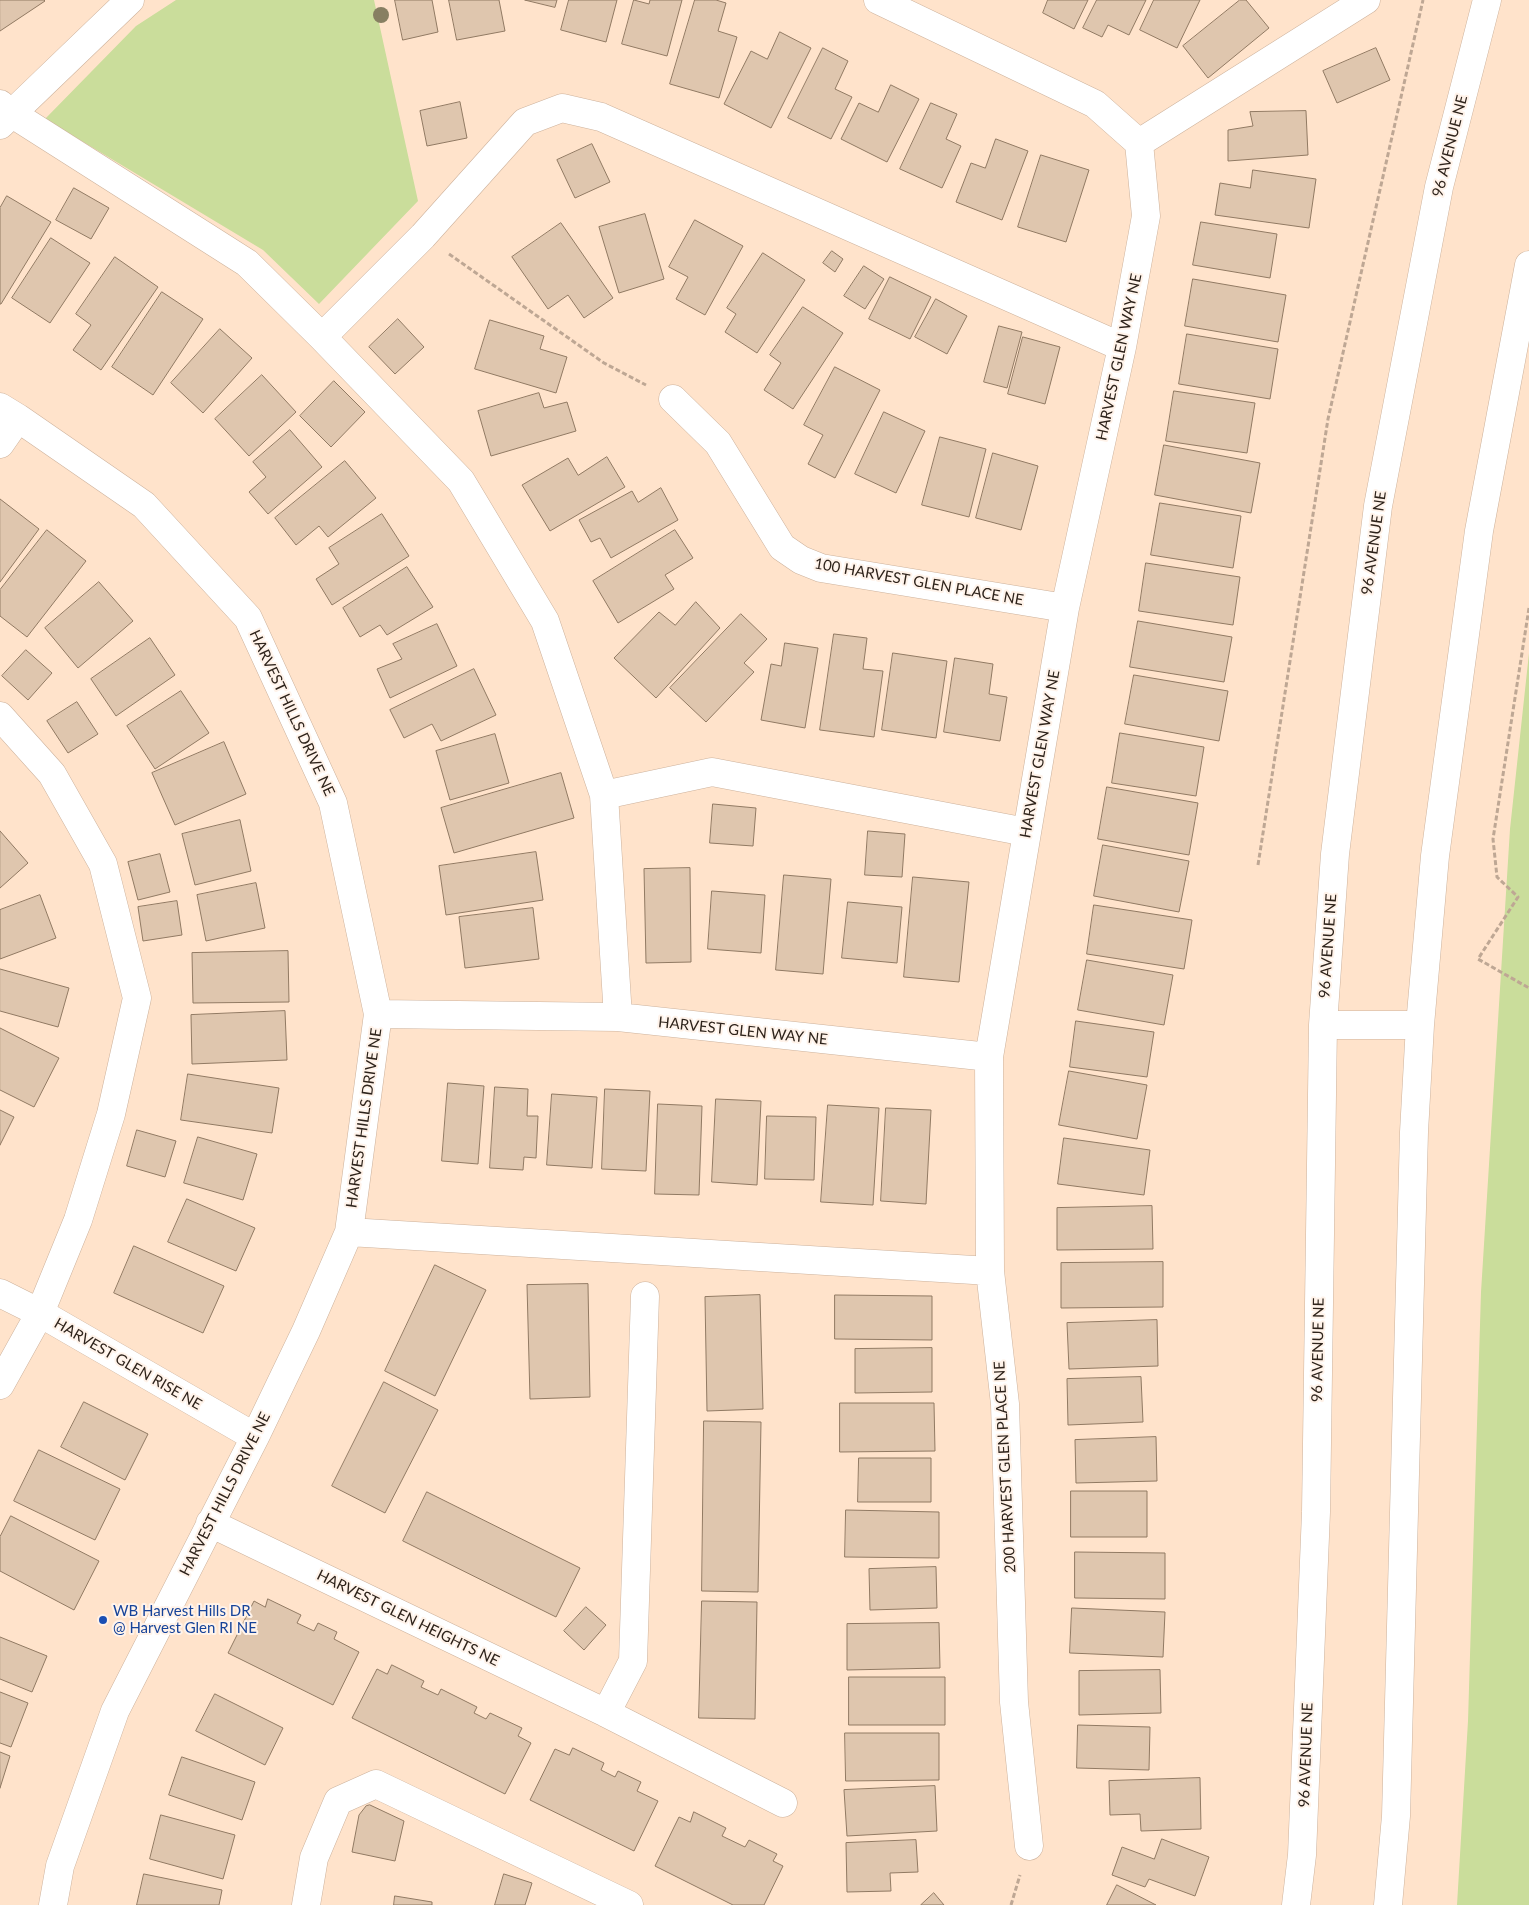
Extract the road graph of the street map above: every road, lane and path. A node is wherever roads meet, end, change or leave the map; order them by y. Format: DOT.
graph roads {
  1 [pos="130,0"];
  2 [pos="878,0"];
  3 [pos="1366,0"];
  4 [pos="1423,0"];
  5 [pos="1487,0"];
  6 [pos="4,114"];
  7 [pos="1139,143"];
  8 [pos="423,236"];
  9 [pos="1529,265"];
  10 [pos="322,337"];
  11 [pos="1122,347"];
  12 [pos="673,399"];
  13 [pos="9,413"];
  14 [pos="0,444"];
  15 [pos="1065,608"];
  16 [pos="1529,608"];
  17 [pos="0,716"];
  18 [pos="604,795"];
  19 [pos="1026,832"];
  20 [pos="1258,865"];
  21 [pos="1529,988"];
  22 [pos="378,1014"];
  23 [pos="618,1017"];
  24 [pos="1323,1025"];
  25 [pos="1420,1025"];
  26 [pos="989,1057"];
  27 [pos="349,1232"];
  28 [pos="990,1271"];
  29 [pos="0,1293"];
  30 [pos="645,1296"];
  31 [pos="40,1313"];
  32 [pos="0,1385"];
  33 [pos="255,1437"];
  34 [pos="210,1523"];
  35 [pos="606,1713"];
  36 [pos="783,1803"];
  37 [pos="1029,1846"];
  38 [pos="53,1905"];
  39 [pos="306,1905"];
  40 [pos="628,1905"];
  41 [pos="1296,1905"];
  42 [pos="1388,1905"];
  1 -- 6 [label="street"];
  2 -- 7 [label="street"];
  3 -- 7 [label="street"];
  4 -- 20 [label="path"];
  5 -- 24 [label="street, 96 AVENUE NE"];
  6 -- 10 [label="street"];
  7 -- 11 [label="street, HARVEST GLEN WAY NE"];
  8 -- 10 [label="street"];
  8 -- 11 [label="street"];
  8 -- 12 [label="path"];
  9 -- 25 [label="street"];
  10 -- 18 [label="street"];
  11 -- 15 [label="street, HARVEST GLEN WAY NE"];
  12 -- 15 [label="street, 100 HARVEST GLEN PLACE NE"];
  13 -- 14 [label="street"];
  13 -- 22 [label="street, HARVEST HILLS DRIVE NE"];
  15 -- 19 [label="street, HARVEST GLEN WAY NE"];
  16 -- 21 [label="path"];
  17 -- 31 [label="street"];
  18 -- 19 [label="street"];
  18 -- 23 [label="street"];
  19 -- 26 [label="street, HARVEST GLEN WAY NE"];
  22 -- 23 [label="street, HARVEST GLEN WAY NE"];
  22 -- 27 [label="street, HARVEST HILLS DRIVE NE"];
  23 -- 26 [label="street, HARVEST GLEN WAY NE"];
  24 -- 25 [label="street"];
  24 -- 41 [label="street, 96 AVENUE NE"];
  25 -- 42 [label="street"];
  26 -- 28 [label="street, 200 HARVEST GLEN PLACE NE"];
  27 -- 28 [label="street"];
  27 -- 33 [label="street, HARVEST HILLS DRIVE NE"];
  28 -- 37 [label="street, 200 HARVEST GLEN PLACE NE"];
  29 -- 31 [label="street, HARVEST GLEN RISE NE"];
  30 -- 35 [label="street"];
  31 -- 32 [label="street"];
  31 -- 33 [label="street, HARVEST GLEN RISE NE"];
  33 -- 34 [label="street, HARVEST HILLS DRIVE NE"];
  34 -- 35 [label="street, HARVEST GLEN HEIGHTS NE"];
  34 -- 38 [label="street, HARVEST HILLS DRIVE NE"];
  35 -- 36 [label="street, HARVEST GLEN HEIGHTS NE"];
  39 -- 40 [label="street"];
}
